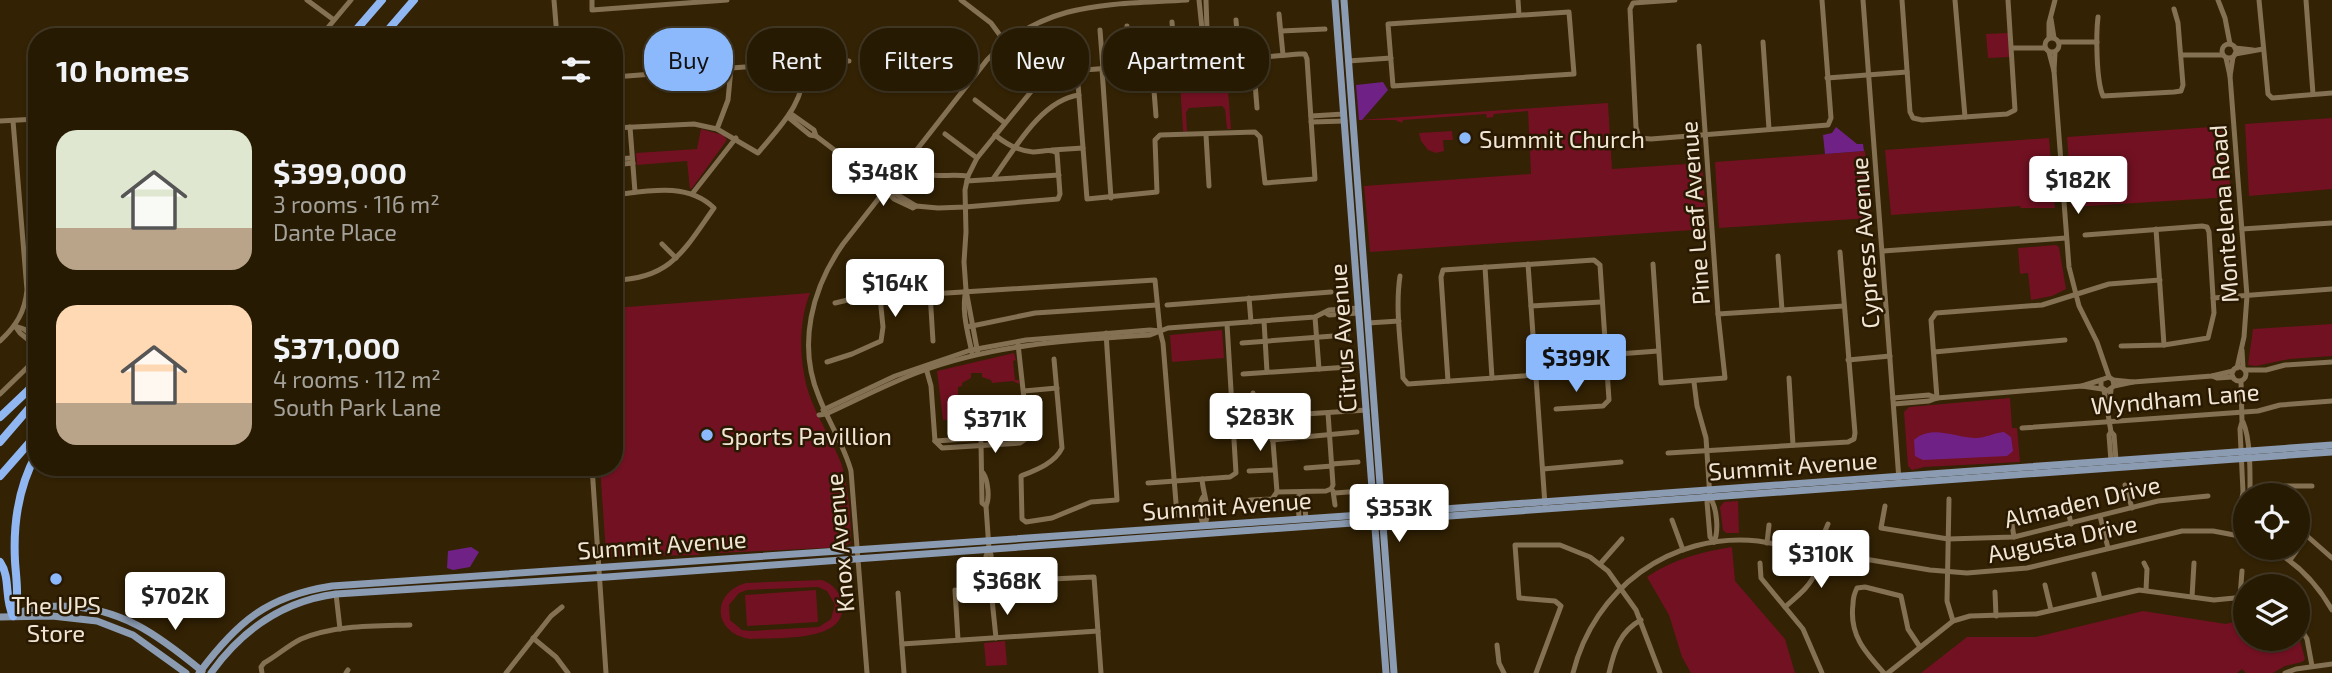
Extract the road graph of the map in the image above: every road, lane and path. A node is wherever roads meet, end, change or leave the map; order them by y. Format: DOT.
graph roads {
  1 [pos="307,0"];
  2 [pos="351,0"];
  3 [pos="382,0"];
  4 [pos="414,0"];
  5 [pos="554,0"];
  6 [pos="592,0"];
  7 [pos="727,0"];
  8 [pos="961,0"];
  9 [pos="1187,0"];
  10 [pos="1199,0"];
  11 [pos="1206,0"];
  12 [pos="1335,0"];
  13 [pos="1344,0"];
  14 [pos="1518,0"];
  15 [pos="1675,0"];
  16 [pos="1822,0"];
  17 [pos="1863,0"];
  18 [pos="1902,0"];
  19 [pos="1955,0"];
  20 [pos="2008,0"];
  21 [pos="2055,0"];
  22 [pos="2218,0"];
  23 [pos="2259,0"];
  24 [pos="2306,0"];
  25 [pos="689,2"];
  26 [pos="2174,9"];
  27 [pos="1279,14"];
  28 [pos="1519,15"];
  29 [pos="2098,17"];
  30 [pos="334,20"];
  31 [pos="1236,20"];
  32 [pos="1172,22"];
  33 [pos="327,28"];
  34 [pos="358,28"];
  35 [pos="390,28"];
  36 [pos="556,28"];
  37 [pos="995,28"];
  38 [pos="1027,28"];
  39 [pos="1172,28"];
  40 [pos="1202,28"];
  41 [pos="1207,28"];
  42 [pos="1237,28"];
  43 [pos="1325,29"];
  44 [pos="1100,30"];
  45 [pos="1281,31"];
  46 [pos="2097,42"];
  47 [pos="1763,43"];
  48 [pos="2052,45"];
  49 [pos="1699,46"];
  50 [pos="2012,48"];
  51 [pos="2263,48"];
  52 [pos="2229,51"];
  53 [pos="992,54"];
  54 [pos="1283,55"];
  55 [pos="2181,55"];
  56 [pos="1269,56"];
  57 [pos="1391,58"];
  58 [pos="846,61"];
  59 [pos="849,61"];
  60 [pos="1348,61"];
  61 [pos="1102,69"];
  62 [pos="1089,70"];
  63 [pos="1907,72"];
  64 [pos="644,75"];
  65 [pos="1870,75"];
  66 [pos="623,76"];
  67 [pos="1827,78"];
  68 [pos="730,91"];
  69 [pos="802,91"];
  70 [pos="1031,91"];
  71 [pos="1079,91"];
  72 [pos="1154,91"];
  73 [pos="1256,91"];
  74 [pos="2332,93"];
  75 [pos="2313,94"];
  76 [pos="1079,95"];
  77 [pos="975,100"];
  78 [pos="1257,108"];
  79 [pos="789,115"];
  80 [pos="1156,116"];
  81 [pos="1345,117"];
  82 [pos="1965,117"];
  83 [pos="1311,119"];
  84 [pos="28,120"];
  85 [pos="0,121"];
  86 [pos="13,121"];
  87 [pos="1005,122"];
  88 [pos="623,127"];
  89 [pos="630,127"];
  90 [pos="717,129"];
  91 [pos="1769,129"];
  92 [pos="945,134"];
  93 [pos="1706,134"];
  94 [pos="995,135"];
  95 [pos="1206,135"];
  96 [pos="736,138"];
  97 [pos="1016,148"];
  98 [pos="1083,148"];
  99 [pos="1051,150"];
  100 [pos="977,158"];
  101 [pos="623,160"];
  102 [pos="632,161"];
  103 [pos="623,162"];
  104 [pos="906,163"];
  105 [pos="1059,175"];
  106 [pos="968,179"];
  107 [pos="993,179"];
  108 [pos="1209,186"];
  109 [pos="885,189"];
  110 [pos="635,192"];
  111 [pos="623,194"];
  112 [pos="692,194"];
  113 [pos="1111,198"];
  114 [pos="965,207"];
  115 [pos="2332,223"];
  116 [pos="2156,229"];
  117 [pos="2242,229"];
  118 [pos="2085,235"];
  119 [pos="2066,238"];
  120 [pos="662,244"];
  121 [pos="1883,251"];
  122 [pos="1840,252"];
  123 [pos="1778,256"];
  124 [pos="676,258"];
  125 [pos="1528,264"];
  126 [pos="1653,264"];
  127 [pos="1485,267"];
  128 [pos="1400,276"];
  129 [pos="623,278"];
  130 [pos="2160,281"];
  131 [pos="2332,289"];
  132 [pos="966,290"];
  133 [pos="1331,292"];
  134 [pos="930,293"];
  135 [pos="2075,294"];
  136 [pos="2247,296"];
  137 [pos="880,297"];
  138 [pos="1249,298"];
  139 [pos="2213,298"];
  140 [pos="1601,302"];
  141 [pos="835,303"];
  142 [pos="1157,305"];
  143 [pos="1167,305"];
  144 [pos="1531,306"];
  145 [pos="1844,306"];
  146 [pos="1782,310"];
  147 [pos="1359,311"];
  148 [pos="1718,314"];
  149 [pos="1315,317"];
  150 [pos="1264,321"];
  151 [pos="1399,321"];
  152 [pos="1251,322"];
  153 [pos="1368,323"];
  154 [pos="1227,324"];
  155 [pos="15,326"];
  156 [pos="969,326"];
  157 [pos="1160,331"];
  158 [pos="28,332"];
  159 [pos="1347,335"];
  160 [pos="1106,336"];
  161 [pos="1317,337"];
  162 [pos="28,340"];
  163 [pos="2065,340"];
  164 [pos="0,341"];
  165 [pos="933,341"];
  166 [pos="1265,342"];
  167 [pos="1018,343"];
  168 [pos="1242,344"];
  169 [pos="2164,345"];
  170 [pos="2121,346"];
  171 [pos="1658,351"];
  172 [pos="974,352"];
  173 [pos="1934,352"];
  174 [pos="1570,355"];
  175 [pos="1606,356"];
  176 [pos="1890,356"];
  177 [pos="1054,359"];
  178 [pos="1849,360"];
  179 [pos="827,362"];
  180 [pos="2332,362"];
  181 [pos="926,366"];
  182 [pos="28,367"];
  183 [pos="1349,367"];
  184 [pos="1319,369"];
  185 [pos="1267,372"];
  186 [pos="1243,374"];
  187 [pos="2239,374"];
  188 [pos="1536,375"];
  189 [pos="1492,378"];
  190 [pos="1789,379"];
  191 [pos="1448,381"];
  192 [pos="1694,382"];
  193 [pos="2107,384"];
  194 [pos="1058,388"];
  195 [pos="28,391"];
  196 [pos="1024,391"];
  197 [pos="1253,393"];
  198 [pos="0,394"];
  199 [pos="1937,398"];
  200 [pos="1894,401"];
  201 [pos="2332,401"];
  202 [pos="28,409"];
  203 [pos="1556,409"];
  204 [pos="1367,410"];
  205 [pos="825,412"];
  206 [pos="2242,412"];
  207 [pos="1328,413"];
  208 [pos="0,417"];
  209 [pos="1271,417"];
  210 [pos="2110,422"];
  211 [pos="2022,428"];
  212 [pos="1356,432"];
  213 [pos="1330,435"];
  214 [pos="1272,440"];
  215 [pos="981,441"];
  216 [pos="0,442"];
  217 [pos="28,444"];
  218 [pos="1793,445"];
  219 [pos="2332,445"];
  220 [pos="1706,449"];
  221 [pos="2332,452"];
  222 [pos="1668,453"];
  223 [pos="2245,455"];
  224 [pos="2114,461"];
  225 [pos="1358,462"];
  226 [pos="1621,462"];
  227 [pos="1332,465"];
  228 [pos="1306,468"];
  229 [pos="1543,469"];
  230 [pos="1274,470"];
  231 [pos="1249,471"];
  232 [pos="28,472"];
  233 [pos="0,476"];
  234 [pos="593,476"];
  235 [pos="1202,480"];
  236 [pos="1899,480"];
  237 [pos="1174,481"];
  238 [pos="1148,483"];
  239 [pos="2243,483"];
  240 [pos="2248,483"];
  241 [pos="2125,485"];
  242 [pos="1333,491"];
  243 [pos="1361,491"];
  244 [pos="1277,492"];
  245 [pos="1301,493"];
  246 [pos="1710,494"];
  247 [pos="2208,496"];
  248 [pos="1949,499"];
  249 [pos="1250,500"];
  250 [pos="1335,505"];
  251 [pos="2067,505"];
  252 [pos="1546,506"];
  253 [pos="1885,506"];
  254 [pos="2132,508"];
  255 [pos="2010,512"];
  256 [pos="1177,515"];
  257 [pos="2100,516"];
  258 [pos="1379,518"];
  259 [pos="1303,519"];
  260 [pos="1672,520"];
  261 [pos="1828,524"];
  262 [pos="2071,524"];
  263 [pos="1769,525"];
  264 [pos="1204,526"];
  265 [pos="2233,534"];
  266 [pos="2014,537"];
  267 [pos="1948,539"];
  268 [pos="2310,539"];
  269 [pos="1622,540"];
  270 [pos="1714,542"];
  271 [pos="1767,543"];
  272 [pos="988,545"];
  273 [pos="2108,548"];
  274 [pos="1683,550"];
  275 [pos="1819,551"];
  276 [pos="859,554"];
  277 [pos="2332,556"];
  278 [pos="2290,560"];
  279 [pos="0,562"];
  280 [pos="1760,563"];
  281 [pos="2144,563"];
  282 [pos="2194,563"];
  283 [pos="1600,564"];
  284 [pos="599,568"];
  285 [pos="2242,571"];
  286 [pos="1948,572"];
  287 [pos="2094,574"];
  288 [pos="2242,574"];
  289 [pos="599,577"];
  290 [pos="1030,580"];
  291 [pos="2045,585"];
  292 [pos="1621,588"];
  293 [pos="955,590"];
  294 [pos="2146,590"];
  295 [pos="1995,592"];
  296 [pos="898,593"];
  297 [pos="336,594"];
  298 [pos="2192,597"];
  299 [pos="2233,598"];
  300 [pos="2100,599"];
  301 [pos="562,607"];
  302 [pos="1785,607"];
  303 [pos="2051,610"];
  304 [pos="2332,610"];
  305 [pos="13,616"];
  306 [pos="1996,616"];
  307 [pos="0,617"];
  308 [pos="1641,620"];
  309 [pos="1953,621"];
  310 [pos="410,625"];
  311 [pos="340,629"];
  312 [pos="1098,631"];
  313 [pos="533,638"];
  314 [pos="996,638"];
  315 [pos="958,640"];
  316 [pos="902,644"];
  317 [pos="1497,645"];
  318 [pos="1920,647"];
  319 [pos="2309,651"];
  320 [pos="2332,664"];
  321 [pos="2312,666"];
  322 [pos="262,670"];
  323 [pos="201,672"];
  324 [pos="186,673"];
  325 [pos="211,673"];
  326 [pos="506,673"];
  327 [pos="568,673"];
  328 [pos="606,673"];
  329 [pos="867,673"];
  330 [pos="904,673"];
  331 [pos="1101,673"];
  332 [pos="1386,673"];
  333 [pos="1394,673"];
  334 [pos="1504,673"];
  335 [pos="1536,673"];
  336 [pos="1573,673"];
  337 [pos="1609,673"];
  338 [pos="1660,673"];
  339 [pos="1822,673"];
  340 [pos="1886,673"];
  341 [pos="2285,673"];
  1 -- 30 [label="street"];
  2 -- 30 [label="street"];
  3 -- 34 [label="highway"];
  4 -- 35 [label="highway"];
  5 -- 36 [label="street"];
  6 -- 25 [label="street"];
  7 -- 25 [label="street"];
  8 -- 37 [label="street"];
  9 -- 38 [label="street, Knox Avenue"];
  10 -- 40 [label="street"];
  11 -- 41 [label="street"];
  12 -- 81 [label="main road, Citrus Avenue"];
  13 -- 60 [label="main road, Citrus Avenue"];
  14 -- 28 [label="street"];
  15 -- 93 [label="street"];
  16 -- 67 [label="street"];
  17 -- 65 [label="street, Cypress Avenue"];
  18 -- 63 [label="street"];
  19 -- 82 [label="street"];
  20 -- 50 [label="street"];
  21 -- 48 [label="street"];
  22 -- 52 [label="street, Montelena Road"];
  23 -- 51 [label="street"];
  24 -- 75 [label="street"];
  26 -- 55 [label="street"];
  27 -- 45 [label="street"];
  28 -- 57 [label="street"];
  28 -- 57 [label="street"];
  29 -- 46 [label="street"];
  30 -- 33 [label="street"];
  31 -- 42 [label="street"];
  32 -- 39 [label="street"];
  43 -- 45 [label="street"];
  44 -- 61 [label="street"];
  45 -- 54 [label="street"];
  46 -- 48 [label="street"];
  46 -- 55 [label="street"];
  47 -- 91 [label="street"];
  48 -- 50 [label="street"];
  48 -- 119 [label="street"];
  49 -- 93 [label="street, Pine Leaf Avenue"];
  50 -- 82 [label="street"];
  51 -- 52 [label="street"];
  51 -- 75 [label="street"];
  52 -- 55 [label="street"];
  52 -- 117 [label="street, Montelena Road"];
  53 -- 104 [label="street, Knox Avenue"];
  54 -- 56 [label="street"];
  54 -- 83 [label="street"];
  57 -- 60 [label="street"];
  58 -- 59 [label="street"];
  60 -- 153 [label="main road, Citrus Avenue"];
  61 -- 62 [label="street"];
  61 -- 113 [label="street"];
  63 -- 65 [label="street"];
  63 -- 82 [label="street"];
  64 -- 66 [label="street"];
  65 -- 67 [label="street"];
  65 -- 121 [label="street, Cypress Avenue"];
  67 -- 91 [label="street"];
  68 -- 90 [label="street"];
  69 -- 79 [label="street"];
  70 -- 87 [label="street"];
  71 -- 76 [label="street"];
  72 -- 80 [label="street"];
  73 -- 78 [label="street"];
  74 -- 75 [label="street"];
  76 -- 97 [label="street"];
  76 -- 98 [label="street"];
  77 -- 87 [label="street"];
  79 -- 96 [label="street"];
  79 -- 109 [label="street"];
  81 -- 83 [label="street"];
  81 -- 147 [label="main road, Citrus Avenue"];
  83 -- 95 [label="street"];
  84 -- 86 [label="street"];
  85 -- 86 [label="street"];
  86 -- 155 [label="street"];
  87 -- 94 [label="street"];
  88 -- 89 [label="street"];
  89 -- 90 [label="street"];
  89 -- 102 [label="street"];
  90 -- 96 [label="street"];
  91 -- 93 [label="street"];
  92 -- 100 [label="street"];
  93 -- 148 [label="street, Pine Leaf Avenue"];
  94 -- 97 [label="street"];
  94 -- 100 [label="street"];
  95 -- 108 [label="street"];
  95 -- 113 [label="street"];
  96 -- 112 [label="street"];
  97 -- 99 [label="street"];
  97 -- 107 [label="street"];
  98 -- 99 [label="street"];
  98 -- 113 [label="street"];
  99 -- 105 [label="street"];
  100 -- 106 [label="street"];
  101 -- 102 [label="street"];
  102 -- 103 [label="street"];
  102 -- 110 [label="street"];
  104 -- 106 [label="street"];
  104 -- 109 [label="street, Knox Avenue"];
  105 -- 107 [label="street"];
  105 -- 114 [label="street"];
  106 -- 107 [label="street"];
  106 -- 114 [label="street"];
  109 -- 114 [label="street"];
  109 -- 205 [label="street, Knox Avenue"];
  110 -- 111 [label="street"];
  110 -- 112 [label="street"];
  112 -- 124 [label="street"];
  114 -- 132 [label="street"];
  115 -- 117 [label="street"];
  116 -- 118 [label="street"];
  116 -- 130 [label="street"];
  116 -- 139 [label="street"];
  117 -- 136 [label="street, Montelena Road"];
  119 -- 121 [label="street"];
  119 -- 135 [label="street"];
  120 -- 124 [label="street"];
  121 -- 176 [label="street, Cypress Avenue"];
  122 -- 145 [label="street"];
  123 -- 146 [label="street"];
  124 -- 129 [label="street"];
  125 -- 127 [label="street"];
  125 -- 140 [label="street"];
  125 -- 144 [label="street"];
  126 -- 171 [label="street"];
  127 -- 189 [label="street"];
  127 -- 191 [label="street"];
  128 -- 151 [label="street"];
  130 -- 135 [label="street"];
  130 -- 169 [label="street"];
  131 -- 136 [label="street"];
  132 -- 134 [label="street"];
  132 -- 142 [label="street"];
  132 -- 156 [label="street"];
  133 -- 138 [label="street"];
  134 -- 137 [label="street"];
  134 -- 165 [label="street"];
  135 -- 173 [label="street"];
  135 -- 193 [label="street"];
  136 -- 139 [label="street"];
  136 -- 187 [label="street, Montelena Road"];
  137 -- 141 [label="street"];
  137 -- 179 [label="street"];
  138 -- 143 [label="street"];
  138 -- 152 [label="street"];
  139 -- 169 [label="street"];
  140 -- 144 [label="street"];
  140 -- 175 [label="street"];
  142 -- 156 [label="street"];
  142 -- 157 [label="street"];
  144 -- 188 [label="street"];
  145 -- 146 [label="street"];
  145 -- 178 [label="street"];
  146 -- 148 [label="street"];
  147 -- 149 [label="street"];
  147 -- 204 [label="main road, Citrus Avenue"];
  148 -- 192 [label="street, Pine Leaf Avenue"];
  149 -- 150 [label="street"];
  149 -- 161 [label="street"];
  150 -- 152 [label="street"];
  150 -- 166 [label="street"];
  151 -- 153 [label="street"];
  151 -- 191 [label="street"];
  152 -- 154 [label="street"];
  153 -- 258 [label="main road, Citrus Avenue"];
  154 -- 157 [label="street"];
  154 -- 235 [label="street"];
  155 -- 158 [label="street"];
  155 -- 162 [label="street"];
  155 -- 164 [label="street"];
  156 -- 172 [label="street"];
  157 -- 160 [label="street"];
  157 -- 237 [label="street"];
  159 -- 161 [label="street"];
  160 -- 167 [label="street"];
  160 -- 194 [label="street"];
  161 -- 166 [label="street"];
  161 -- 184 [label="street"];
  163 -- 173 [label="street"];
  166 -- 168 [label="street"];
  166 -- 185 [label="street"];
  167 -- 172 [label="street"];
  167 -- 196 [label="street"];
  169 -- 170 [label="street"];
  171 -- 175 [label="street"];
  171 -- 192 [label="street"];
  172 -- 181 [label="street"];
  173 -- 199 [label="street"];
  174 -- 175 [label="street"];
  175 -- 203 [label="street"];
  176 -- 178 [label="street"];
  176 -- 200 [label="street, Cypress Avenue"];
  177 -- 194 [label="street"];
  178 -- 218 [label="street"];
  180 -- 187 [label="street"];
  181 -- 205 [label="street"];
  181 -- 215 [label="street"];
  182 -- 198 [label="street"];
  183 -- 184 [label="street"];
  184 -- 185 [label="street"];
  185 -- 186 [label="street"];
  187 -- 193 [label="street"];
  187 -- 206 [label="street, Montelena Road"];
  188 -- 189 [label="street"];
  188 -- 229 [label="street"];
  189 -- 191 [label="street"];
  190 -- 218 [label="street"];
  192 -- 220 [label="street"];
  193 -- 199 [label="street"];
  193 -- 210 [label="street"];
  194 -- 196 [label="street"];
  195 -- 208 [label="highway"];
  196 -- 215 [label="street"];
  197 -- 209 [label="street"];
  199 -- 200 [label="street"];
  200 -- 236 [label="street, Cypress Avenue"];
  201 -- 206 [label="street, Wyndham Lane"];
  202 -- 216 [label="highway"];
  204 -- 207 [label="street"];
  204 -- 258 [label="main road, Citrus Avenue"];
  205 -- 276 [label="street, Knox Avenue"];
  206 -- 210 [label="street, Wyndham Lane"];
  206 -- 223 [label="street, Montelena Road"];
  207 -- 209 [label="street"];
  207 -- 213 [label="street"];
  209 -- 214 [label="street"];
  210 -- 211 [label="street, Wyndham Lane"];
  210 -- 224 [label="street"];
  212 -- 213 [label="street"];
  213 -- 214 [label="street"];
  213 -- 227 [label="street"];
  214 -- 230 [label="street"];
  215 -- 272 [label="street"];
  217 -- 233 [label="highway"];
  218 -- 220 [label="street"];
  219 -- 223 [label="main road, Summit Avenue"];
  220 -- 222 [label="street"];
  220 -- 246 [label="street"];
  221 -- 223 [label="main road, Summit Avenue"];
  223 -- 224 [label="main road, Summit Avenue"];
  223 -- 236 [label="main road, Summit Avenue"];
  223 -- 239 [label="street"];
  223 -- 240 [label="street"];
  224 -- 236 [label="main road, Summit Avenue"];
  225 -- 227 [label="street"];
  226 -- 229 [label="street"];
  227 -- 228 [label="street"];
  227 -- 242 [label="street"];
  229 -- 252 [label="street"];
  230 -- 231 [label="street"];
  230 -- 244 [label="street"];
  232 -- 305 [label="highway"];
  234 -- 284 [label="street"];
  235 -- 237 [label="street"];
  235 -- 264 [label="street"];
  236 -- 246 [label="main road, Summit Avenue"];
  237 -- 238 [label="street"];
  237 -- 256 [label="street"];
  241 -- 254 [label="street"];
  242 -- 243 [label="street"];
  242 -- 245 [label="street"];
  242 -- 250 [label="street"];
  244 -- 245 [label="street"];
  244 -- 249 [label="street"];
  245 -- 259 [label="street"];
  246 -- 252 [label="main road, Summit Avenue"];
  246 -- 270 [label="street"];
  247 -- 254 [label="street, Almaden Drive"];
  248 -- 267 [label="street"];
  251 -- 262 [label="street"];
  252 -- 258 [label="main road, Summit Avenue"];
  253 -- 267 [label="street, Almaden Drive"];
  254 -- 257 [label="street, Almaden Drive"];
  255 -- 266 [label="street"];
  257 -- 262 [label="street, Almaden Drive"];
  257 -- 273 [label="street"];
  258 -- 259 [label="main road, Summit Avenue"];
  258 -- 272 [label="main road, Summit Avenue"];
  258 -- 332 [label="main road, Citrus Avenue"];
  258 -- 333 [label="main road, Citrus Avenue"];
  259 -- 264 [label="main road, Summit Avenue"];
  260 -- 274 [label="street"];
  261 -- 275 [label="street"];
  262 -- 266 [label="street, Almaden Drive"];
  263 -- 271 [label="street"];
  264 -- 272 [label="main road, Summit Avenue"];
  265 -- 273 [label="street, Augusta Drive"];
  266 -- 267 [label="street, Almaden Drive"];
  267 -- 286 [label="street"];
  268 -- 277 [label="street"];
  269 -- 283 [label="street"];
  270 -- 271 [label="street, Augusta Drive"];
  270 -- 274 [label="street, Augusta Drive"];
  271 -- 275 [label="street, Augusta Drive"];
  272 -- 276 [label="main road, Summit Avenue"];
  272 -- 314 [label="street"];
  273 -- 286 [label="street, Augusta Drive"];
  274 -- 292 [label="street, Augusta Drive"];
  275 -- 286 [label="street, Augusta Drive"];
  275 -- 302 [label="street"];
  276 -- 284 [label="main road, Summit Avenue"];
  276 -- 289 [label="main road, Summit Avenue"];
  276 -- 329 [label="street, Knox Avenue"];
  278 -- 304 [label="street"];
  279 -- 305 [label="highway"];
  280 -- 302 [label="street"];
  281 -- 294 [label="street"];
  282 -- 298 [label="street"];
  283 -- 292 [label="street"];
  283 -- 335 [label="street"];
  284 -- 289 [label="street"];
  284 -- 323 [label="main road, Summit Avenue"];
  285 -- 288 [label="street"];
  286 -- 309 [label="street"];
  287 -- 300 [label="street"];
  289 -- 297 [label="main road, Summit Avenue"];
  289 -- 328 [label="street"];
  290 -- 312 [label="street"];
  291 -- 303 [label="street"];
  292 -- 308 [label="street"];
  292 -- 336 [label="street, Augusta Drive"];
  293 -- 315 [label="street"];
  294 -- 298 [label="street"];
  294 -- 300 [label="street"];
  295 -- 306 [label="street"];
  296 -- 316 [label="street"];
  297 -- 311 [label="street"];
  297 -- 325 [label="main road, Summit Avenue"];
  298 -- 299 [label="street"];
  300 -- 303 [label="street"];
  301 -- 313 [label="street"];
  302 -- 339 [label="street"];
  303 -- 306 [label="street"];
  305 -- 307 [label="main road"];
  305 -- 323 [label="main road"];
  305 -- 324 [label="main road"];
  306 -- 309 [label="street"];
  308 -- 337 [label="street"];
  308 -- 338 [label="street"];
  309 -- 318 [label="street"];
  310 -- 311 [label="street"];
  311 -- 322 [label="street"];
  312 -- 314 [label="street"];
  312 -- 331 [label="street"];
  313 -- 326 [label="street"];
  313 -- 327 [label="street"];
  314 -- 315 [label="street"];
  315 -- 316 [label="street"];
  316 -- 330 [label="street"];
  317 -- 334 [label="street"];
  318 -- 340 [label="street"];
  318 -- 340 [label="street"];
  319 -- 321 [label="street"];
  320 -- 321 [label="street"];
  321 -- 341 [label="street"];
}
